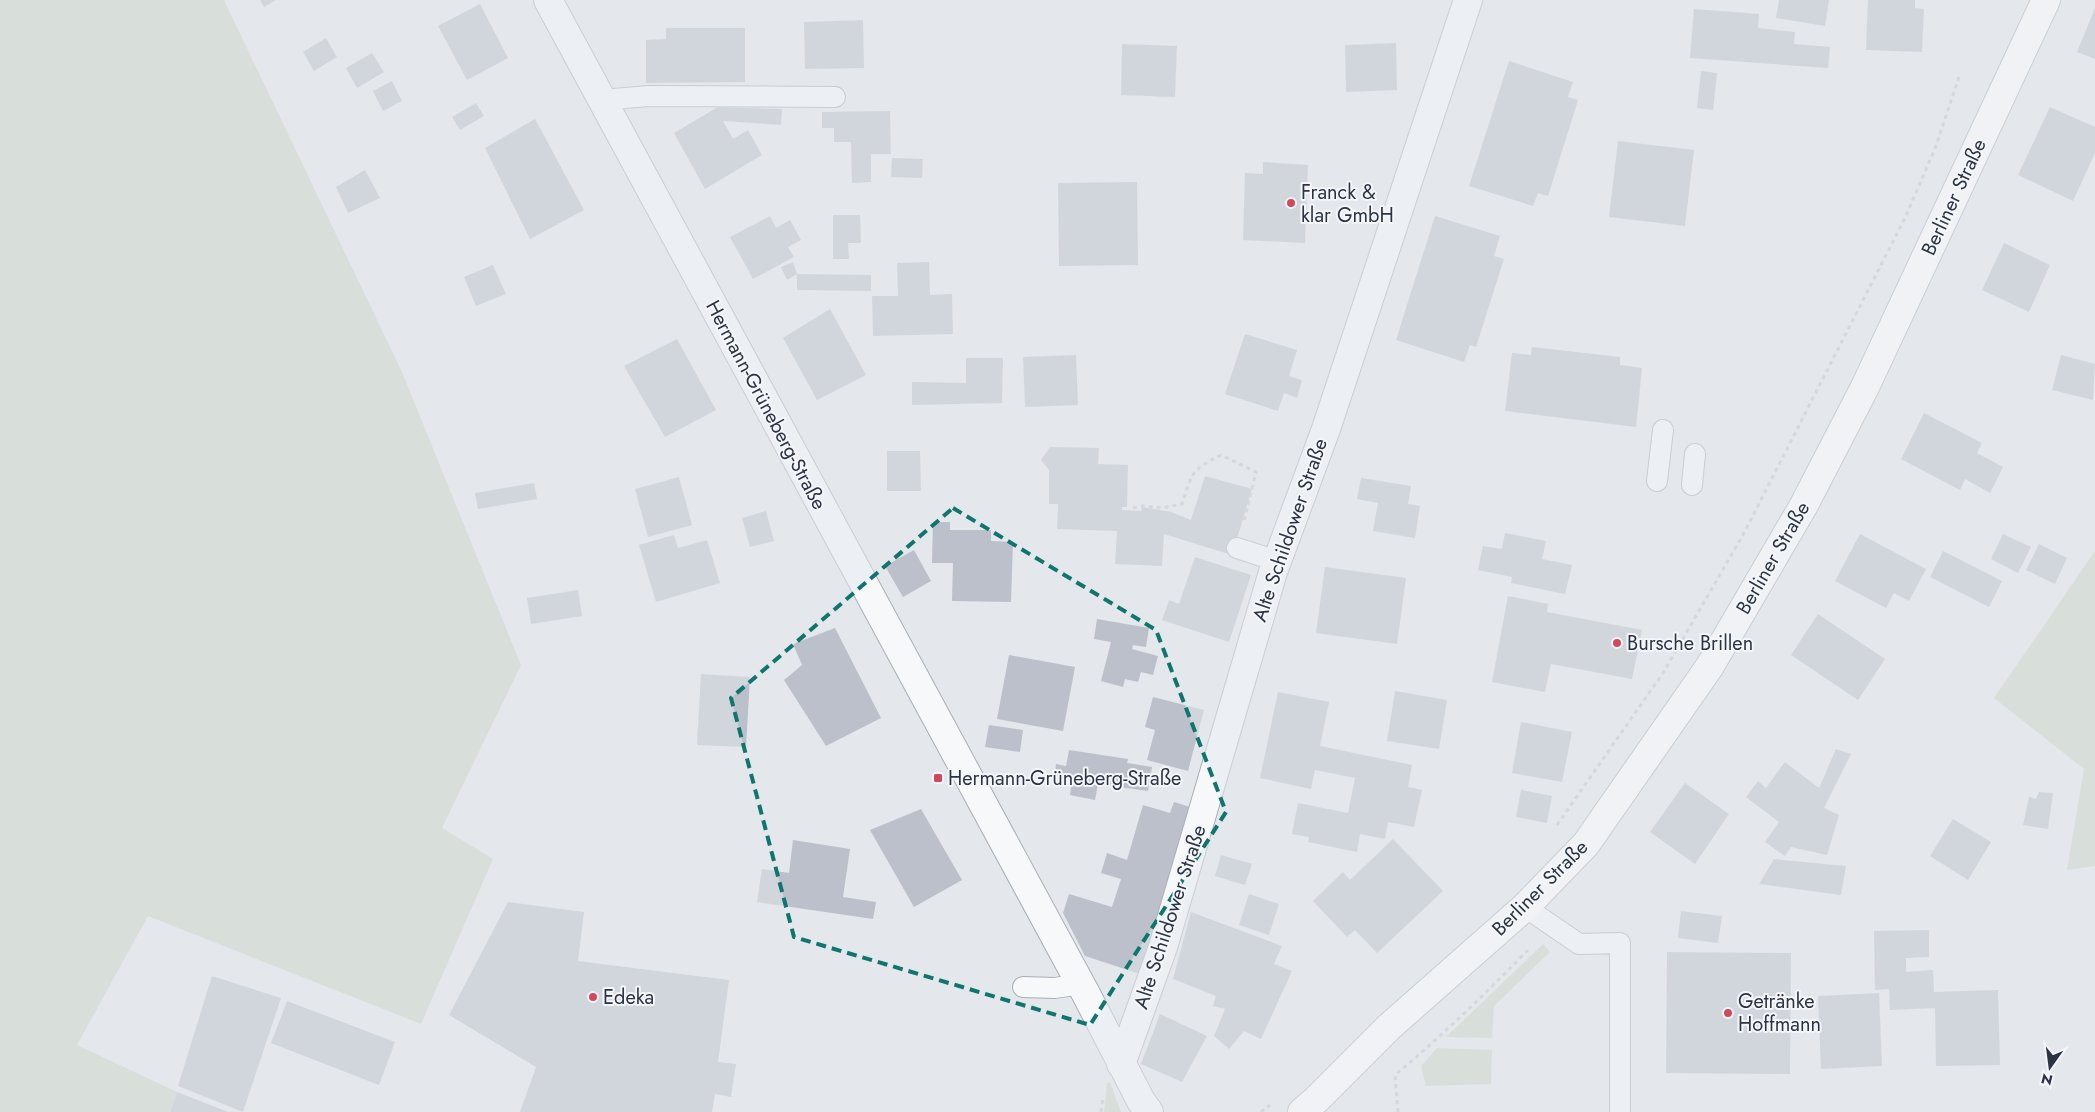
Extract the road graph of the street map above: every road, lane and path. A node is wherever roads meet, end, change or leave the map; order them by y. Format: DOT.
graph roads {
  1 [pos="548,0"];
  2 [pos="1468,0"];
  3 [pos="2046,0"];
  4 [pos="1959,77"];
  5 [pos="834,97"];
  6 [pos="602,100"];
  7 [pos="1663,430"];
  8 [pos="1696,454"];
  9 [pos="1657,481"];
  10 [pos="1692,485"];
  11 [pos="1133,508"];
  12 [pos="1237,548"];
  13 [pos="1277,562"];
  14 [pos="1552,832"];
  15 [pos="1525,907"];
  16 [pos="1080,984"];
  17 [pos="1023,987"];
  18 [pos="1121,1064"];
  19 [pos="1273,1102"];
  20 [pos="1143,1108"];
  21 [pos="1316,1108"];
  22 [pos="1260,1112"];
  23 [pos="1620,1112"];
  1 -- 6 [label="street, Hermann-Grüneberg-Straße"];
  2 -- 13 [label="street, Alte Schildower Straße"];
  3 -- 15 [label="main road, Berliner Straße"];
  4 -- 14 [label="path"];
  5 -- 6 [label="lane"];
  6 -- 16 [label="street, Hermann-Grüneberg-Straße"];
  7 -- 9 [label="lane"];
  8 -- 10 [label="lane"];
  11 -- 12 [label="path"];
  12 -- 13 [label="lane"];
  13 -- 18 [label="street, Alte Schildower Straße"];
  15 -- 21 [label="main road, Berliner Straße"];
  15 -- 23 [label="lane"];
  16 -- 17 [label="lane"];
  16 -- 18 [label="street, Hermann-Grüneberg-Straße"];
  18 -- 20 [label="street, Hermann-Grüneberg-Straße"];
  19 -- 22 [label="path"];
}
